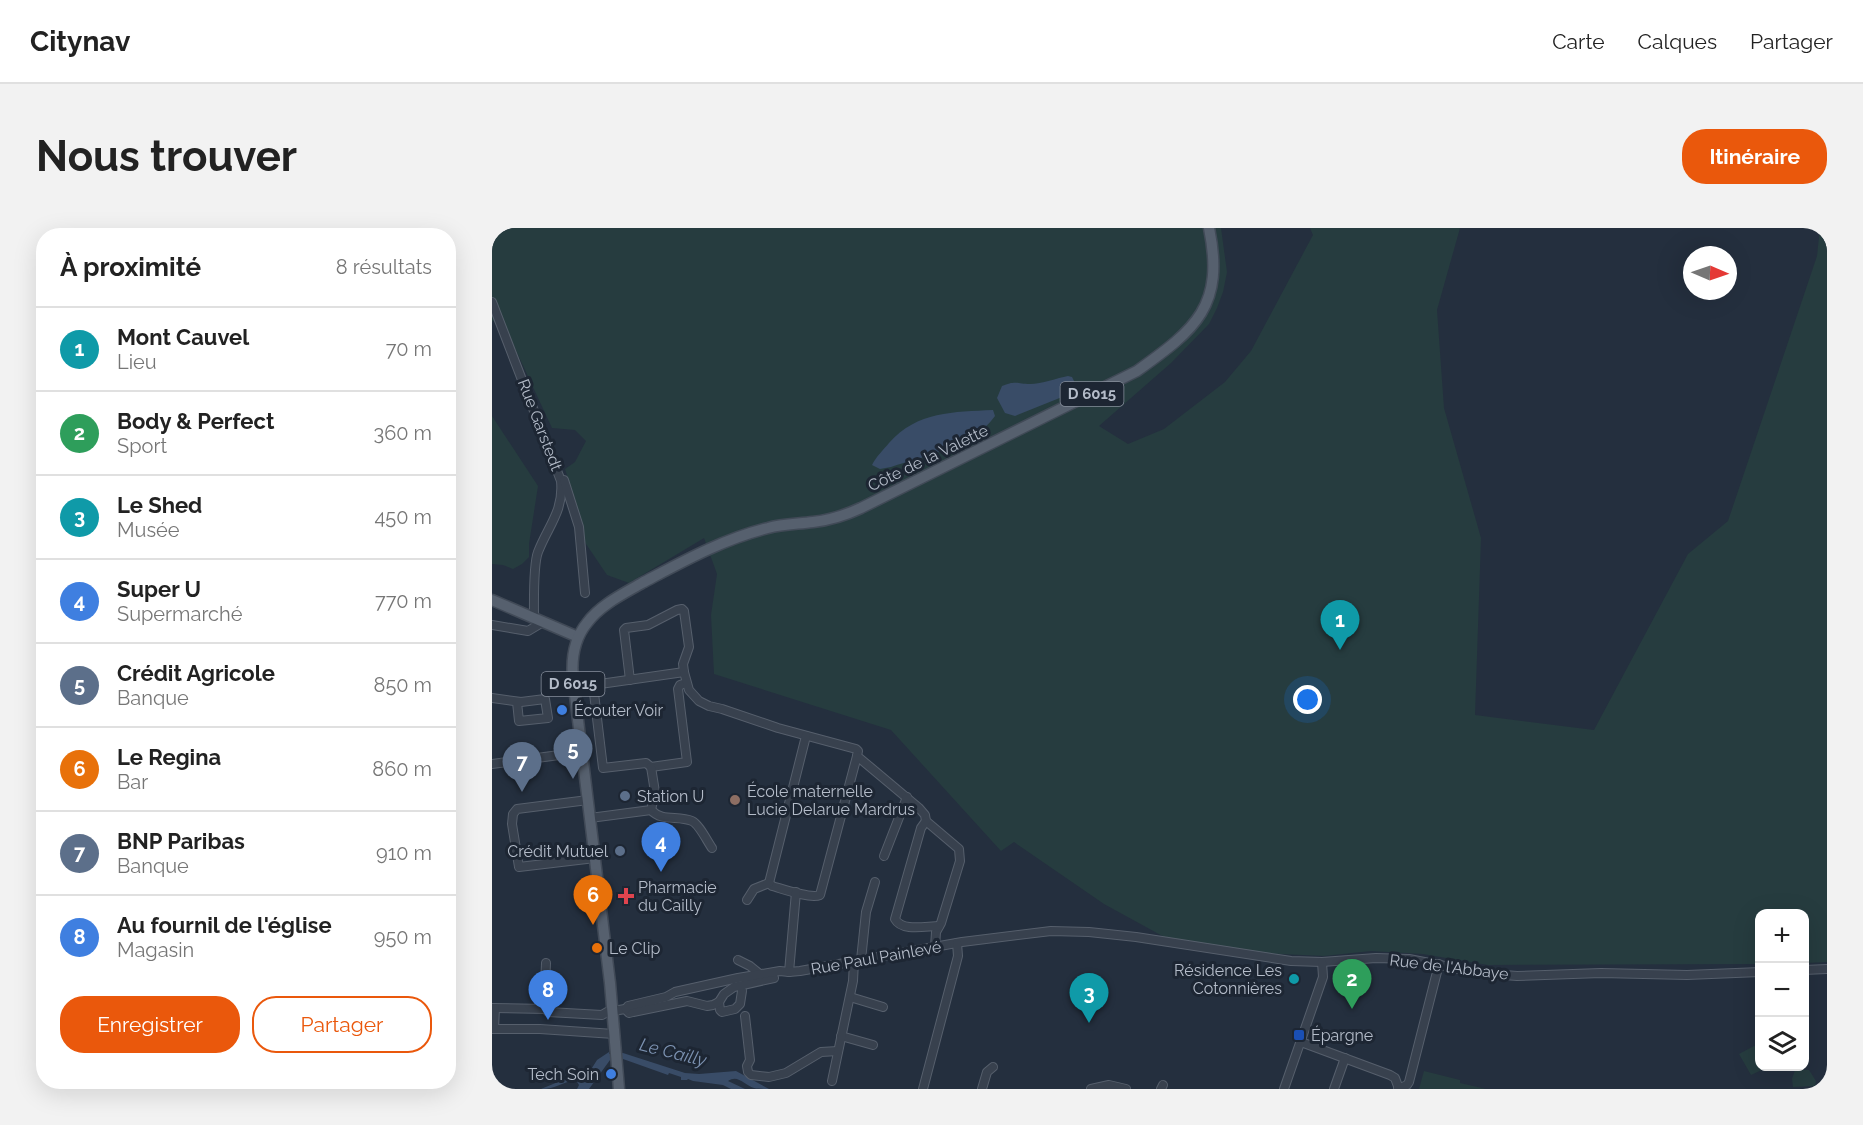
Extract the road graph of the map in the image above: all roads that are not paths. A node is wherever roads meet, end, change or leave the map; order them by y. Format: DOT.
graph roads {
  1 [pos="1209,228"];
  2 [pos="492,302"];
  3 [pos="559,473"];
  4 [pos="585,593"];
  5 [pos="492,600"];
  6 [pos="538,620"];
  7 [pos="492,625"];
  8 [pos="578,637"];
  9 [pos="684,672"];
  10 [pos="630,680"];
  11 [pos="686,683"];
  12 [pos="492,698"];
  13 [pos="517,702"];
  14 [pos="806,736"];
  15 [pos="582,752"];
  16 [pos="857,756"];
  17 [pos="492,764"];
  18 [pos="651,767"];
  19 [pos="907,797"];
  20 [pos="588,800"];
  21 [pos="651,810"];
  22 [pos="590,818"];
  23 [pos="926,821"];
  24 [pos="712,848"];
  25 [pos="884,856"];
  26 [pos="595,858"];
  27 [pos="875,882"];
  28 [pos="769,883"];
  29 [pos="796,892"];
  30 [pos="747,900"];
  31 [pos="939,926"];
  32 [pos="959,942"];
  33 [pos="935,947"];
  34 [pos="858,961"];
  35 [pos="1322,962"];
  36 [pos="546,963"];
  37 [pos="1439,964"];
  38 [pos="740,969"];
  39 [pos="1827,969"];
  40 [pos="1809,970"];
  41 [pos="789,972"];
  42 [pos="1755,972"];
  43 [pos="761,975"];
  44 [pos="714,984"];
  45 [pos="742,991"];
  46 [pos="850,997"];
  47 [pos="669,1000"];
  48 [pos="720,1000"];
  49 [pos="883,1006"];
  50 [pos="493,1008"];
  51 [pos="545,1009"];
  52 [pos="610,1012"];
  53 [pos="745,1016"];
  54 [pos="495,1029"];
  55 [pos="614,1034"];
  56 [pos="841,1036"];
  57 [pos="1301,1042"];
  58 [pos="873,1045"];
  59 [pos="838,1051"];
  60 [pos="1345,1058"];
  61 [pos="751,1066"];
  62 [pos="993,1067"];
  63 [pos="777,1075"];
  64 [pos="832,1082"];
  65 [pos="619,1089"];
  66 [pos="922,1089"];
  67 [pos="982,1089"];
  68 [pos="1091,1089"];
  69 [pos="1125,1089"];
  70 [pos="1284,1089"];
  71 [pos="1334,1089"];
  72 [pos="1399,1089"];
  1 -- 8 [label="main road, Côte de la Valette / D 6015"];
  2 -- 3 [label="street, Rue Garstedt"];
  3 -- 4 [label="street"];
  3 -- 6 [label="street, Rue Garstedt"];
  5 -- 6 [label="main road"];
  6 -- 7 [label="street"];
  6 -- 8 [label="main road"];
  8 -- 15 [label="main road, D 6015"];
  9 -- 10 [label="street"];
  9 -- 10 [label="street"];
  9 -- 11 [label="street"];
  10 -- 18 [label="street"];
  11 -- 14 [label="street"];
  11 -- 18 [label="street"];
  12 -- 13 [label="street"];
  14 -- 16 [label="street"];
  14 -- 28 [label="street"];
  15 -- 17 [label="street"];
  15 -- 20 [label="main road, D 6015"];
  16 -- 19 [label="street"];
  16 -- 29 [label="street"];
  18 -- 21 [label="street"];
  19 -- 23 [label="street"];
  19 -- 25 [label="street"];
  20 -- 22 [label="main road, D 6015"];
  20 -- 26 [label="street"];
  21 -- 22 [label="street"];
  21 -- 24 [label="street"];
  22 -- 26 [label="main road, D 6015"];
  23 -- 31 [label="street"];
  23 -- 31 [label="street"];
  26 -- 52 [label="main road, D 6015"];
  27 -- 34 [label="street"];
  28 -- 29 [label="street"];
  28 -- 30 [label="street"];
  29 -- 41 [label="street"];
  31 -- 33 [label="street"];
  32 -- 33 [label="street, Rue Paul Painlevé"];
  32 -- 35 [label="street, Rue de l'Abbaye"];
  32 -- 66 [label="street"];
  33 -- 34 [label="street, Rue Paul Painlevé"];
  34 -- 41 [label="street, Rue Paul Painlevé"];
  34 -- 46 [label="street"];
  35 -- 37 [label="street, Rue de l'Abbaye"];
  35 -- 57 [label="street"];
  36 -- 51 [label="street"];
  37 -- 42 [label="street, Rue de l'Abbaye"];
  37 -- 72 [label="street"];
  38 -- 43 [label="street"];
  39 -- 40 [label="street"];
  41 -- 43 [label="street"];
  41 -- 48 [label="street"];
  43 -- 44 [label="street"];
  44 -- 47 [label="street"];
  44 -- 48 [label="street"];
  45 -- 48 [label="street"];
  46 -- 49 [label="street"];
  46 -- 56 [label="street"];
  47 -- 48 [label="street"];
  47 -- 52 [label="street"];
  50 -- 51 [label="street"];
  50 -- 54 [label="street"];
  51 -- 52 [label="street"];
  52 -- 55 [label="main road, D 6015"];
  53 -- 63 [label="street"];
  54 -- 55 [label="street"];
  55 -- 65 [label="main road, D 6015"];
  56 -- 58 [label="street"];
  56 -- 59 [label="street"];
  57 -- 60 [label="street"];
  57 -- 70 [label="street"];
  59 -- 63 [label="street"];
  59 -- 64 [label="street"];
  60 -- 71 [label="street"];
  60 -- 72 [label="street"];
  61 -- 63 [label="street"];
  62 -- 67 [label="street"];
  68 -- 69 [label="street"];
}
